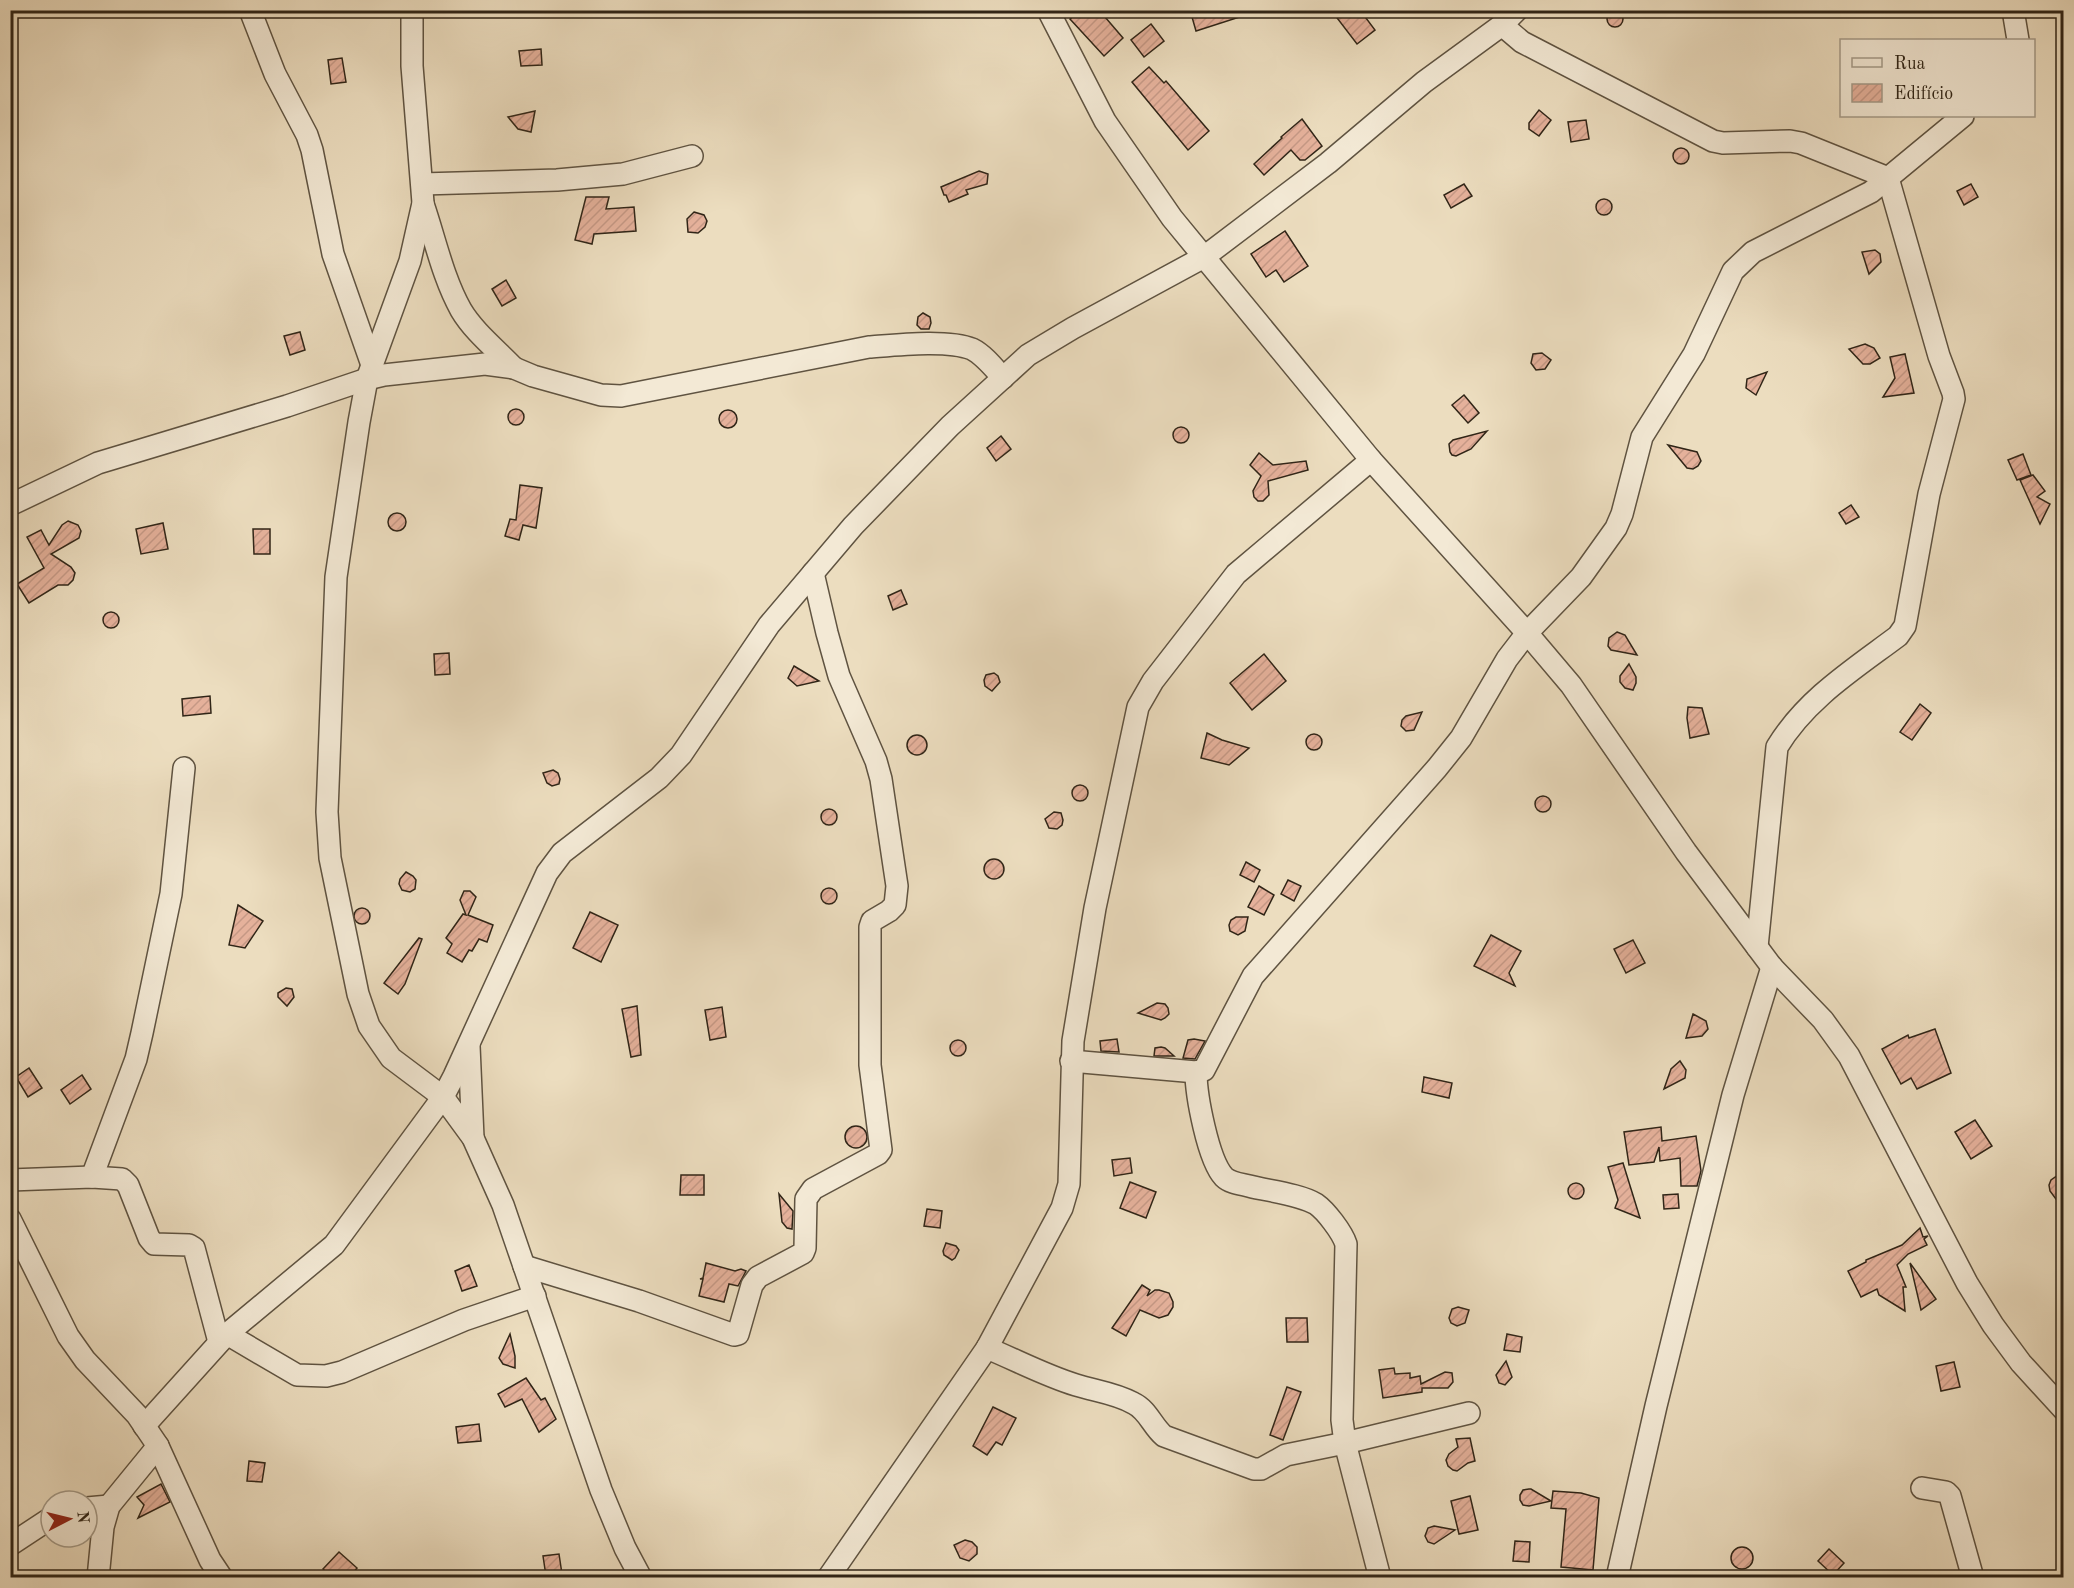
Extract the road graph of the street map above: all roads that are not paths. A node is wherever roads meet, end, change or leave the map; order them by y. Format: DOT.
graph roads {
  1 [pos="250,10"];
  2 [pos="412,10"];
  3 [pos="1048,10"];
  4 [pos="1517,10"];
  5 [pos="2013,10"];
  6 [pos="1502,25"];
  7 [pos="2018,39"];
  8 [pos="1962,117"];
  9 [pos="692,156"];
  10 [pos="1888,178"];
  11 [pos="422,193"];
  12 [pos="1204,257"];
  13 [pos="514,368"];
  14 [pos="369,372"];
  15 [pos="1003,378"];
  16 [pos="1371,460"];
  17 [pos="10,505"];
  18 [pos="813,573"];
  19 [pos="1527,633"];
  20 [pos="184,768"];
  21 [pos="1757,947"];
  22 [pos="1772,967"];
  23 [pos="469,1043"];
  24 [pos="1071,1061"];
  25 [pos="1196,1072"];
  26 [pos="443,1097"];
  27 [pos="473,1138"];
  28 [pos="92,1177"];
  29 [pos="10,1180"];
  30 [pos="10,1219"];
  31 [pos="524,1266"];
  32 [pos="535,1296"];
  33 [pos="223,1338"];
  34 [pos="987,1347"];
  35 [pos="2064,1410"];
  36 [pos="1469,1413"];
  37 [pos="144,1426"];
  38 [pos="1345,1443"];
  39 [pos="158,1446"];
  40 [pos="1922,1488"];
  41 [pos="109,1506"];
  42 [pos="99,1507"];
  43 [pos="39,1526"];
  44 [pos="10,1545"];
  45 [pos="98,1578"];
  46 [pos="222,1578"];
  47 [pos="640,1578"];
  48 [pos="828,1578"];
  49 [pos="1380,1578"];
  50 [pos="1617,1578"];
  51 [pos="1973,1578"];
  1 -- 14 [label="street"];
  2 -- 11 [label="street"];
  3 -- 12 [label="street"];
  4 -- 6 [label="street"];
  5 -- 7 [label="street"];
  6 -- 10 [label="street"];
  6 -- 12 [label="street"];
  8 -- 10 [label="street"];
  9 -- 11 [label="street"];
  10 -- 19 [label="street"];
  10 -- 21 [label="street"];
  11 -- 13 [label="street"];
  11 -- 14 [label="street"];
  12 -- 15 [label="street"];
  12 -- 16 [label="street"];
  13 -- 14 [label="street"];
  13 -- 15 [label="street"];
  14 -- 17 [label="street"];
  14 -- 26 [label="street"];
  15 -- 18 [label="street"];
  16 -- 19 [label="street"];
  16 -- 24 [label="street"];
  18 -- 23 [label="street"];
  18 -- 31 [label="street"];
  19 -- 21 [label="street"];
  19 -- 25 [label="street"];
  20 -- 28 [label="street"];
  21 -- 22 [label="street"];
  22 -- 35 [label="street"];
  22 -- 50 [label="street"];
  23 -- 26 [label="street"];
  23 -- 27 [label="street"];
  24 -- 25 [label="street"];
  24 -- 34 [label="street"];
  25 -- 38 [label="street"];
  26 -- 27 [label="street"];
  26 -- 33 [label="street"];
  27 -- 31 [label="street"];
  28 -- 29 [label="street"];
  28 -- 33 [label="street"];
  30 -- 37 [label="street"];
  31 -- 32 [label="street"];
  32 -- 33 [label="street"];
  32 -- 47 [label="street"];
  33 -- 37 [label="street"];
  34 -- 38 [label="street"];
  34 -- 48 [label="street"];
  36 -- 38 [label="street"];
  37 -- 39 [label="street"];
  38 -- 49 [label="street"];
  39 -- 41 [label="street"];
  39 -- 46 [label="street"];
  40 -- 51 [label="street"];
  41 -- 42 [label="street"];
  41 -- 45 [label="street"];
  43 -- 44 [label="street"];
}
